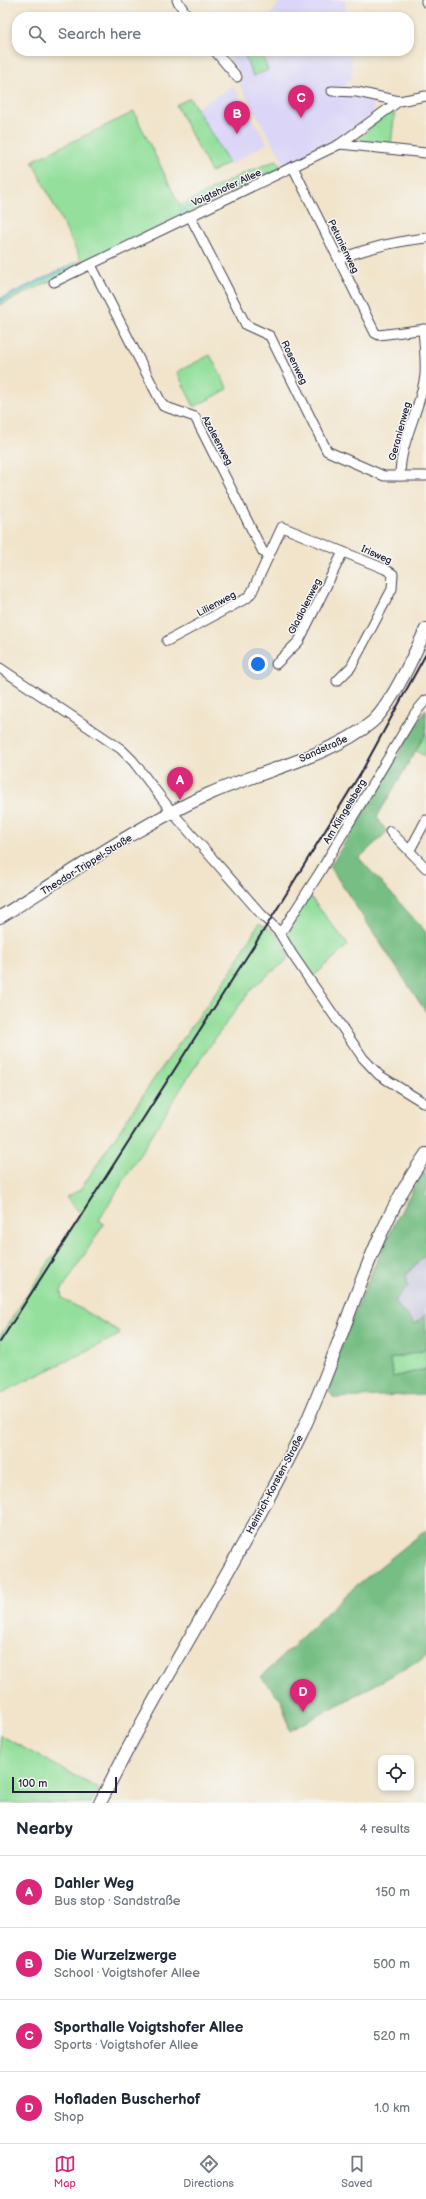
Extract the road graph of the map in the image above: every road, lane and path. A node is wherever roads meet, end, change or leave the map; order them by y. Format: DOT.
graph roads {
  1 [pos="177,0"];
  2 [pos="185,12"];
  3 [pos="219,56"];
  4 [pos="236,77"];
  5 [pos="332,91"];
  6 [pos="426,96"];
  7 [pos="399,101"];
  8 [pos="340,144"];
  9 [pos="426,153"];
  10 [pos="293,167"];
  11 [pos="190,216"];
  12 [pos="426,238"];
  13 [pos="339,259"];
  14 [pos="91,265"];
  15 [pos="54,282"];
  16 [pos="424,329"];
  17 [pos="424,392"];
  18 [pos="400,476"];
  19 [pos="426,476"];
  20 [pos="282,527"];
  21 [pos="343,552"];
  22 [pos="268,554"];
  23 [pos="426,629"];
  24 [pos="167,641"];
  25 [pos="276,664"];
  26 [pos="0,668"];
  27 [pos="337,681"];
  28 [pos="426,700"];
  29 [pos="172,812"];
  30 [pos="426,820"];
  31 [pos="390,831"];
  32 [pos="410,850"];
  33 [pos="426,868"];
  34 [pos="0,917"];
  35 [pos="279,932"];
  36 [pos="426,1104"];
  37 [pos="426,1154"];
  38 [pos="100,1803"];
  1 -- 2 [label="street"];
  3 -- 4 [label="street"];
  5 -- 7 [label="street, Voigtshofer Allee"];
  6 -- 7 [label="street, Voigtshofer Allee"];
  7 -- 8 [label="street, Voigtshofer Allee"];
  8 -- 9 [label="street"];
  8 -- 10 [label="street, Voigtshofer Allee"];
  10 -- 11 [label="street, Voigtshofer Allee"];
  10 -- 13 [label="street, Petunienweg"];
  11 -- 14 [label="street, Voigtshofer Allee"];
  11 -- 18 [label="street, Rosenweg"];
  12 -- 13 [label="street"];
  13 -- 16 [label="street, Petunienweg"];
  14 -- 15 [label="street, Voigtshofer Allee"];
  14 -- 22 [label="street, Azaleenweg"];
  16 -- 17 [label="street, Geranienweg"];
  17 -- 18 [label="street, Geranienweg"];
  18 -- 19 [label="street"];
  20 -- 21 [label="street, Irisweg"];
  20 -- 22 [label="street, Lilienweg"];
  21 -- 25 [label="street, Gladiolenweg"];
  21 -- 27 [label="street, Irisweg"];
  22 -- 24 [label="street, Lilienweg"];
  23 -- 29 [label="street, Sandstraße"];
  26 -- 29 [label="street"];
  28 -- 35 [label="street, Am Klingelsberg"];
  29 -- 34 [label="street, Theodor-Trippel-Straße"];
  29 -- 35 [label="street"];
  30 -- 32 [label="street"];
  31 -- 32 [label="street"];
  32 -- 33 [label="street"];
  35 -- 36 [label="street"];
  37 -- 38 [label="street, Heinrich-Korsten-Straße"];
}
